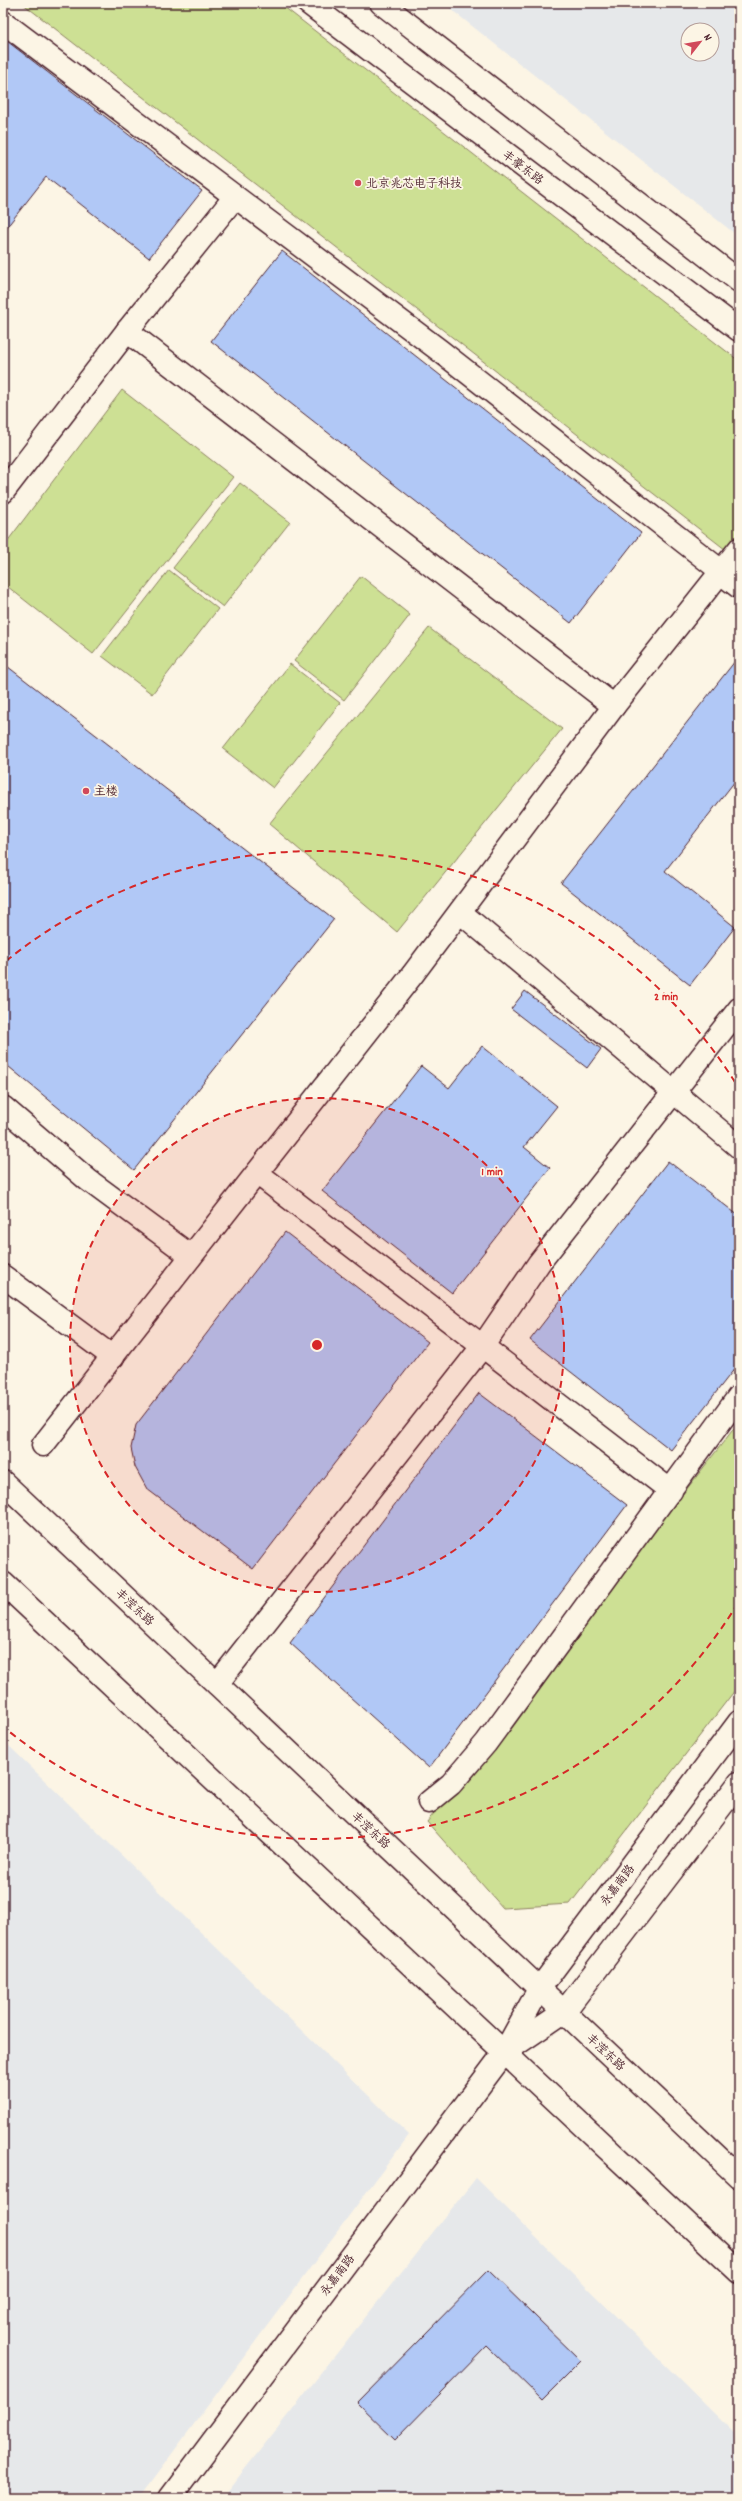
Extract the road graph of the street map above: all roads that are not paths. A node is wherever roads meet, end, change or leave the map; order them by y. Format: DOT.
graph roads {
  1 [pos="308,3"];
  2 [pos="381,3"];
  3 [pos="3,22"];
  4 [pos="234,198"];
  5 [pos="739,281"];
  6 [pos="739,330"];
  7 [pos="126,331"];
  8 [pos="3,492"];
  9 [pos="739,549"];
  10 [pos="721,571"];
  11 [pos="739,587"];
  12 [pos="614,706"];
  13 [pos="460,912"];
  14 [pos="739,1009"];
  15 [pos="672,1092"];
  16 [pos="3,1106"];
  17 [pos="739,1147"];
  18 [pos="257,1173"];
  19 [pos="191,1256"];
  20 [pos="3,1276"];
  21 [pos="482,1347"];
  22 [pos="113,1357"];
  23 [pos="739,1396"];
  24 [pos="43,1445"];
  25 [pos="3,1482"];
  26 [pos="670,1491"];
  27 [pos="3,1583"];
  28 [pos="217,1684"];
  29 [pos="739,1722"];
  30 [pos="739,1783"];
  31 [pos="429,1802"];
  32 [pos="539,1990"];
  33 [pos="564,2012"];
  34 [pos="504,2053"];
  35 [pos="739,2177"];
  36 [pos="739,2272"];
  37 [pos="170,2498"];
  1 -- 6 [label="street, 丰豪东路"];
  2 -- 5 [label="street"];
  3 -- 4 [label="street"];
  4 -- 7 [label="street"];
  4 -- 10 [label="street"];
  7 -- 8 [label="street"];
  7 -- 12 [label="street"];
  9 -- 10 [label="street"];
  10 -- 11 [label="street"];
  10 -- 12 [label="street"];
  12 -- 13 [label="street"];
  13 -- 15 [label="street"];
  13 -- 18 [label="street"];
  14 -- 15 [label="street"];
  15 -- 17 [label="street"];
  15 -- 21 [label="street"];
  16 -- 19 [label="street"];
  18 -- 19 [label="street"];
  18 -- 21 [label="street"];
  19 -- 22 [label="street"];
  20 -- 22 [label="street"];
  21 -- 26 [label="street"];
  21 -- 28 [label="street"];
  22 -- 24 [label="street"];
  23 -- 26 [label="street"];
  25 -- 28 [label="street, 丰滢东路"];
  26 -- 31 [label="street"];
  27 -- 34 [label="street"];
  28 -- 32 [label="street, 丰滢东路"];
  29 -- 32 [label="street, 永嘉南路"];
  30 -- 33 [label="street, 永嘉南路"];
  32 -- 33 [label="street, 丰滢东路"];
  32 -- 34 [label="street, 永嘉南路"];
  33 -- 34 [label="street, 永嘉南路"];
  33 -- 35 [label="street, 丰滢东路"];
  34 -- 36 [label="street"];
  34 -- 37 [label="street, 永嘉南路"];
}
